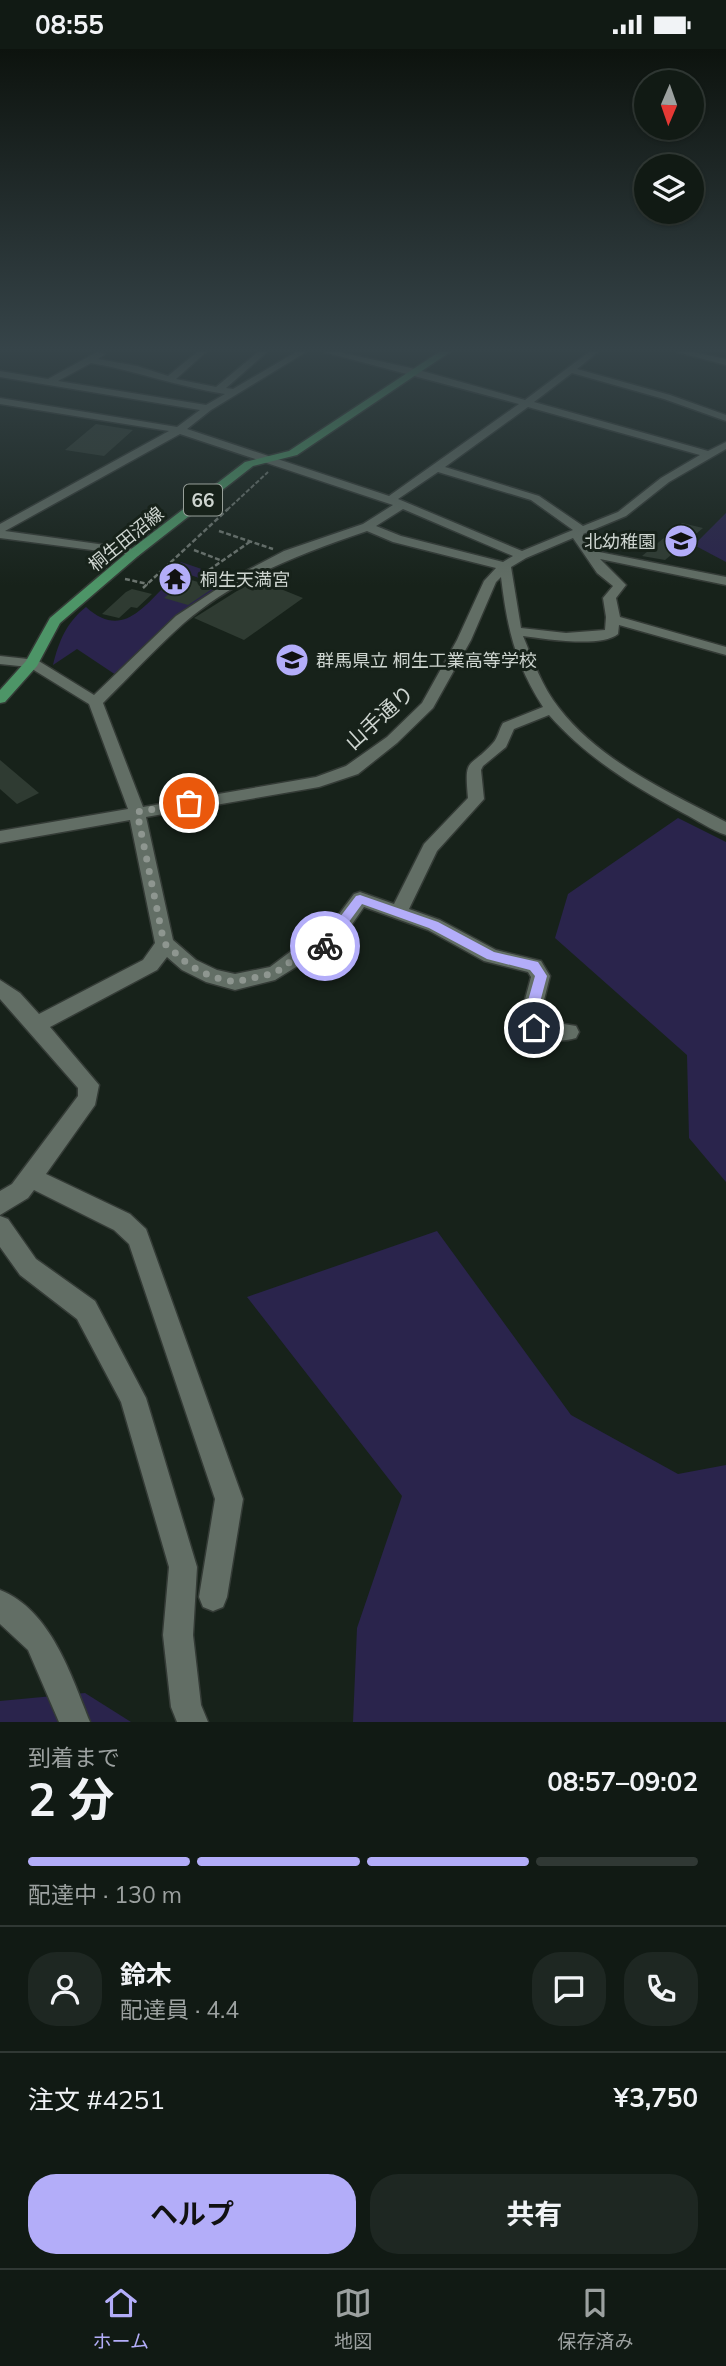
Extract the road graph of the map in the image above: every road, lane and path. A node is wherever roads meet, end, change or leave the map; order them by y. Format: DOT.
graph roads {
  1 [pos="178,430"];
  2 [pos="328,430"];
  3 [pos="488,430"];
  4 [pos="625,430"];
  5 [pos="726,445"];
  6 [pos="710,454"];
  7 [pos="273,462"];
  8 [pos="438,468"];
  9 [pos="396,503"];
  10 [pos="367,527"];
  11 [pos="219,531"];
  12 [pos="0,532"];
  13 [pos="579,532"];
  14 [pos="251,541"];
  15 [pos="194,550"];
  16 [pos="134,553"];
  17 [pos="288,554"];
  18 [pos="592,554"];
  19 [pos="522,555"];
  20 [pos="220,560"];
  21 [pos="505,566"];
  22 [pos="209,570"];
  23 [pos="110,575"];
  24 [pos="726,581"];
  25 [pos="148,584"];
  26 [pos="143,588"];
  27 [pos="613,619"];
  28 [pos="515,631"];
  29 [pos="726,651"];
  30 [pos="2,658"];
  31 [pos="32,663"];
  32 [pos="0,699"];
  33 [pos="95,702"];
  34 [pos="552,709"];
  35 [pos="137,812"];
  36 [pos="726,829"];
  37 [pos="0,837"];
  38 [pos="399,911"];
  39 [pos="164,943"];
  40 [pos="0,988"];
  41 [pos="36,1025"];
  42 [pos="569,1032"];
  43 [pos="30,1177"];
  44 [pos="0,1204"];
  45 [pos="0,1227"];
  46 [pos="213,1597"];
  47 [pos="0,1604"];
  48 [pos="75,1722"];
  49 [pos="193,1722"];
  1 -- 7 [label="street"];
  1 -- 12 [label="street"];
  2 -- 7 [label="main road, 桐生田沼線 / 66"];
  3 -- 8 [label="street"];
  4 -- 6 [label="street"];
  5 -- 6 [label="street, 山手通り"];
  6 -- 13 [label="street, 山手通り"];
  7 -- 9 [label="street"];
  7 -- 16 [label="main road, 桐生田沼線 / 66"];
  7 -- 25 [label="path"];
  8 -- 9 [label="street"];
  8 -- 13 [label="street"];
  9 -- 10 [label="street"];
  9 -- 19 [label="street"];
  10 -- 17 [label="street"];
  10 -- 21 [label="street"];
  11 -- 14 [label="path"];
  12 -- 16 [label="street"];
  13 -- 18 [label="street"];
  13 -- 19 [label="street, 山手通り"];
  14 -- 17 [label="path"];
  14 -- 20 [label="path"];
  15 -- 20 [label="path"];
  16 -- 23 [label="main road, 桐生田沼線 / 66"];
  17 -- 33 [label="street"];
  18 -- 24 [label="street"];
  18 -- 27 [label="street"];
  19 -- 21 [label="street, 山手通り"];
  20 -- 22 [label="path"];
  21 -- 28 [label="street"];
  21 -- 35 [label="street, 山手通り"];
  23 -- 25 [label="path"];
  23 -- 31 [label="main road, 桐生田沼線 / 66"];
  25 -- 26 [label="path"];
  27 -- 28 [label="street"];
  27 -- 29 [label="street"];
  28 -- 34 [label="street"];
  30 -- 31 [label="street"];
  31 -- 32 [label="main road, 桐生田沼線 / 66"];
  31 -- 33 [label="street"];
  33 -- 35 [label="street"];
  34 -- 36 [label="street"];
  34 -- 38 [label="street"];
  35 -- 37 [label="street, 山手通り"];
  35 -- 39 [label="street"];
  38 -- 39 [label="street"];
  38 -- 42 [label="street"];
  39 -- 41 [label="street"];
  40 -- 41 [label="street"];
  41 -- 43 [label="street"];
  43 -- 44 [label="street"];
  43 -- 46 [label="street"];
  45 -- 49 [label="street"];
  47 -- 48 [label="street"];
}
